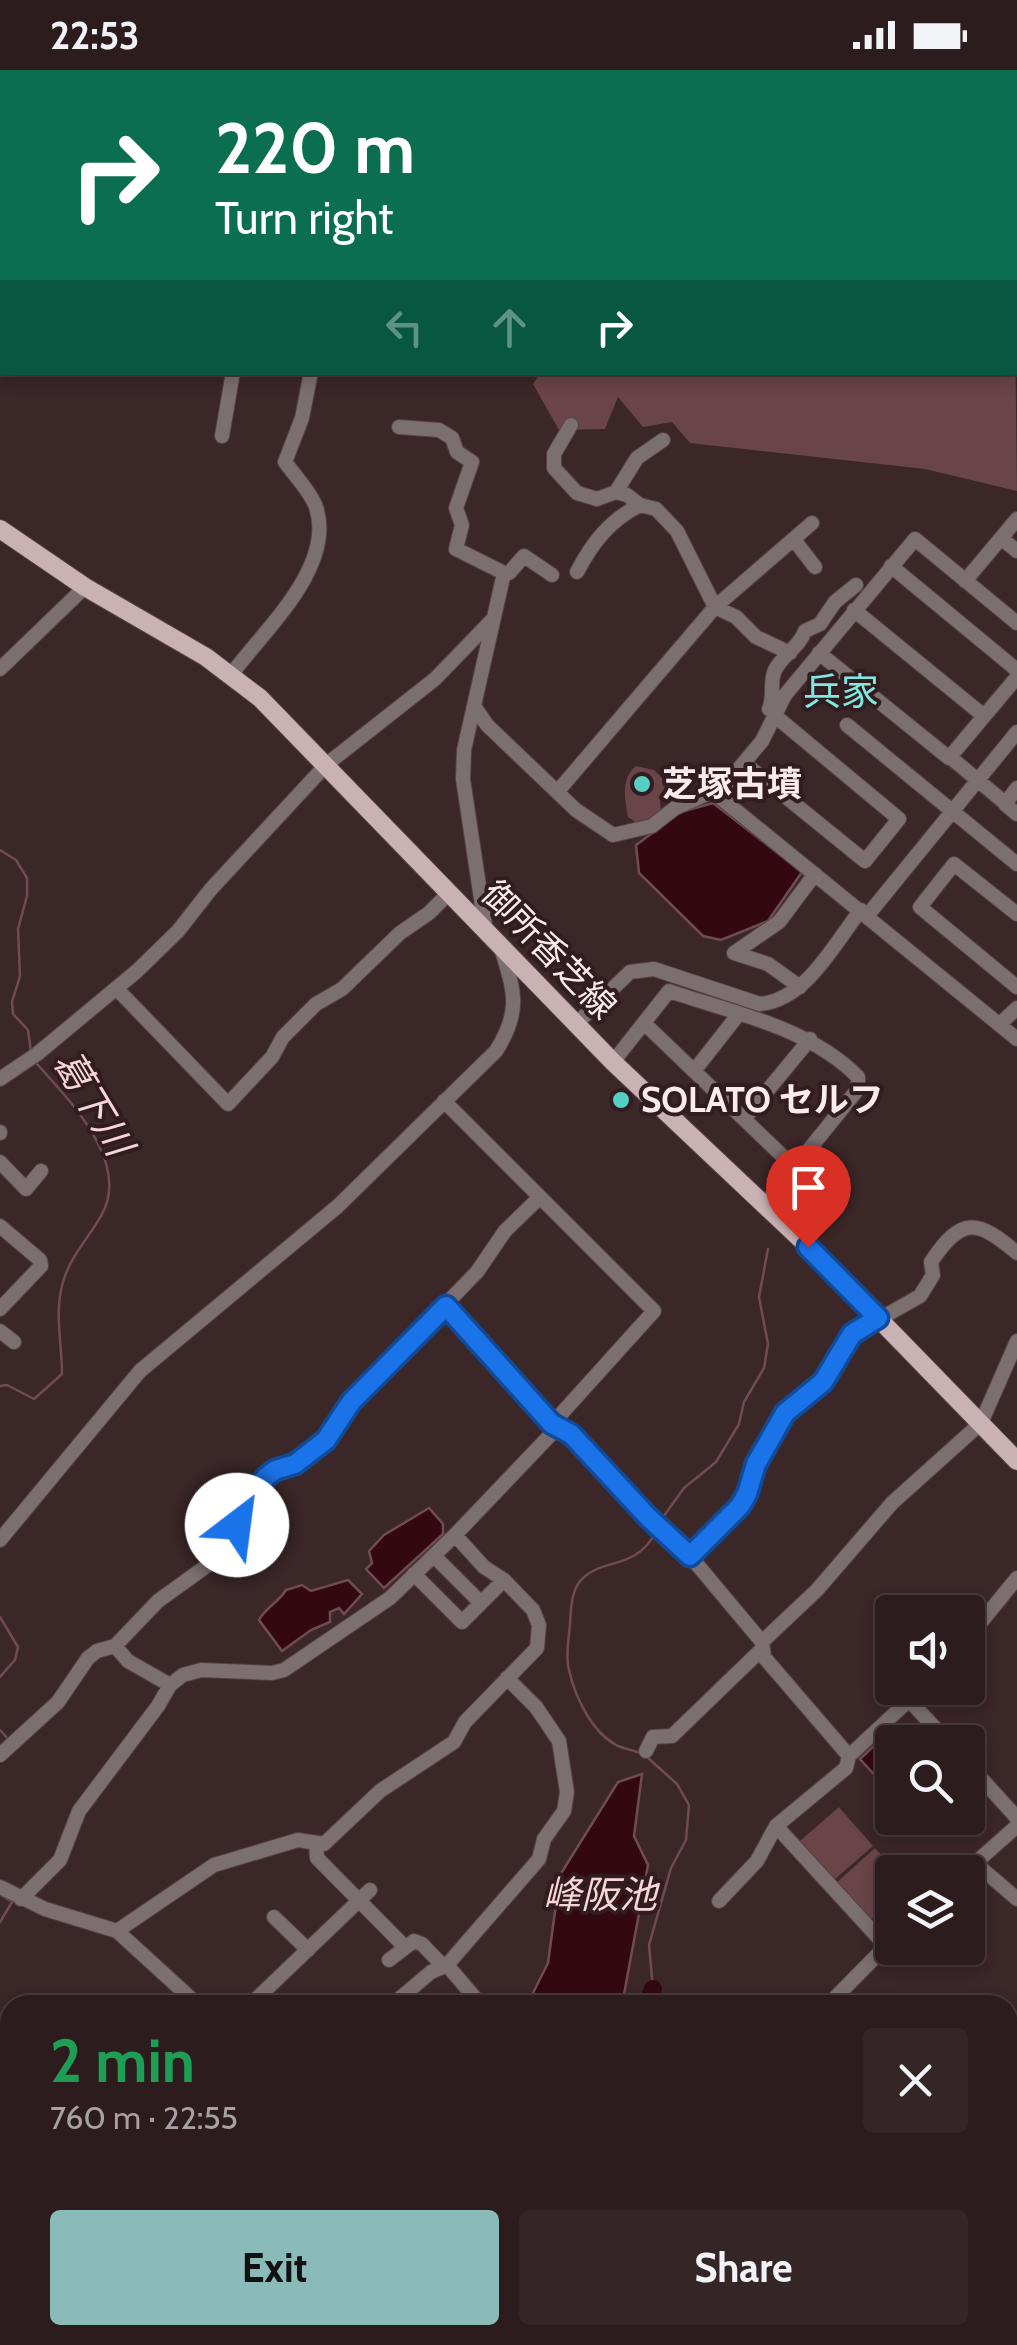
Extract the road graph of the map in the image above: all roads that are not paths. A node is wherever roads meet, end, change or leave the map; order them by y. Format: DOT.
graph roads {
  1 [pos="232,375"];
  2 [pos="310,375"];
  3 [pos="572,425"];
  4 [pos="399,427"];
  5 [pos="222,436"];
  6 [pos="663,440"];
  7 [pos="616,492"];
  8 [pos="640,505"];
  9 [pos="1017,518"];
  10 [pos="812,524"];
  11 [pos="0,528"];
  12 [pos="1001,538"];
  13 [pos="795,541"];
  14 [pos="1017,551"];
  15 [pos="890,566"];
  16 [pos="816,567"];
  17 [pos="578,572"];
  18 [pos="504,573"];
  19 [pos="552,575"];
  20 [pos="965,581"];
  21 [pos="856,585"];
  22 [pos="85,587"];
  23 [pos="715,608"];
  24 [pos="854,610"];
  25 [pos="492,619"];
  26 [pos="1017,624"];
  27 [pos="819,653"];
  28 [pos="790,654"];
  29 [pos="0,670"];
  30 [pos="230,674"];
  31 [pos="1017,674"];
  32 [pos="474,706"];
  33 [pos="774,716"];
  34 [pos="984,716"];
  35 [pos="847,726"];
  36 [pos="1017,732"];
  37 [pos="950,757"];
  38 [pos="744,763"];
  39 [pos="327,764"];
  40 [pos="978,780"];
  41 [pos="1017,788"];
  42 [pos="558,791"];
  43 [pos="1006,802"];
  44 [pos="952,812"];
  45 [pos="1017,814"];
  46 [pos="1017,864"];
  47 [pos="815,874"];
  48 [pos="448,894"];
  49 [pos="864,913"];
  50 [pos="1017,914"];
  51 [pos="486,933"];
  52 [pos="500,947"];
  53 [pos="1017,986"];
  54 [pos="116,988"];
  55 [pos="800,988"];
  56 [pos="1017,1008"];
  57 [pos="738,1014"];
  58 [pos="644,1022"];
  59 [pos="576,1024"];
  60 [pos="1000,1024"];
  61 [pos="810,1039"];
  62 [pos="1017,1039"];
  63 [pos="613,1062"];
  64 [pos="694,1071"];
  65 [pos="0,1079"];
  66 [pos="444,1102"];
  67 [pos="744,1119"];
  68 [pos="2,1167"];
  69 [pos="795,1168"];
  70 [pos="42,1171"];
  71 [pos="539,1198"];
  72 [pos="765,1204"];
  73 [pos="0,1226"];
  74 [pos="1017,1253"];
  75 [pos="446,1306"];
  76 [pos="0,1309"];
  77 [pos="878,1318"];
  78 [pos="0,1331"];
  79 [pos="1017,1341"];
  80 [pos="14,1342"];
  81 [pos="980,1423"];
  82 [pos="555,1425"];
  83 [pos="1017,1461"];
  84 [pos="456,1535"];
  85 [pos="0,1540"];
  86 [pos="434,1556"];
  87 [pos="690,1556"];
  88 [pos="414,1574"];
  89 [pos="1017,1578"];
  90 [pos="504,1580"];
  91 [pos="481,1603"];
  92 [pos="985,1617"];
  93 [pos="115,1646"];
  94 [pos="762,1646"];
  95 [pos="507,1678"];
  96 [pos="170,1685"];
  97 [pos="905,1705"];
  98 [pos="915,1705"];
  99 [pos="933,1725"];
  100 [pos="646,1752"];
  101 [pos="0,1754"];
  102 [pos="849,1756"];
  103 [pos="985,1783"];
  104 [pos="1017,1818"];
  105 [pos="776,1826"];
  106 [pos="1017,1826"];
  107 [pos="316,1843"];
  108 [pos="985,1855"];
  109 [pos="985,1878"];
  110 [pos="0,1886"];
  111 [pos="365,1896"];
  112 [pos="22,1899"];
  113 [pos="1017,1899"];
  114 [pos="719,1901"];
  115 [pos="274,1916"];
  116 [pos="875,1929"];
  117 [pos="117,1931"];
  118 [pos="404,1946"];
  119 [pos="308,1950"];
  120 [pos="875,1957"];
  121 [pos="389,1960"];
  122 [pos="445,1966"];
  123 [pos="187,1995"];
  124 [pos="261,1995"];
  125 [pos="404,1995"];
  126 [pos="472,1995"];
  127 [pos="838,1995"];
  1 -- 5 [label="street"];
  2 -- 30 [label="street"];
  3 -- 7 [label="street"];
  4 -- 18 [label="street"];
  6 -- 7 [label="street"];
  7 -- 8 [label="street"];
  8 -- 17 [label="street"];
  8 -- 23 [label="street"];
  9 -- 12 [label="street"];
  10 -- 13 [label="street"];
  11 -- 22 [label="main road, 御所香芝線"];
  12 -- 14 [label="street"];
  12 -- 20 [label="street"];
  13 -- 16 [label="street"];
  13 -- 23 [label="street"];
  15 -- 20 [label="street"];
  15 -- 24 [label="street"];
  15 -- 31 [label="street"];
  18 -- 19 [label="street"];
  18 -- 25 [label="street"];
  20 -- 26 [label="street"];
  21 -- 28 [label="street"];
  22 -- 29 [label="street"];
  22 -- 30 [label="main road, 御所香芝線"];
  23 -- 28 [label="street"];
  23 -- 42 [label="street"];
  24 -- 27 [label="street"];
  24 -- 34 [label="street"];
  25 -- 32 [label="street"];
  25 -- 39 [label="street"];
  27 -- 33 [label="street"];
  27 -- 37 [label="street"];
  28 -- 42 [label="street"];
  30 -- 39 [label="main road, 御所香芝線"];
  31 -- 34 [label="street"];
  32 -- 42 [label="street"];
  32 -- 51 [label="street"];
  33 -- 38 [label="street"];
  33 -- 38 [label="street"];
  34 -- 37 [label="street"];
  35 -- 44 [label="street"];
  36 -- 40 [label="street"];
  37 -- 40 [label="street"];
  38 -- 47 [label="street"];
  39 -- 48 [label="main road, 御所香芝線"];
  39 -- 54 [label="street"];
  40 -- 43 [label="street"];
  40 -- 44 [label="street"];
  41 -- 43 [label="street"];
  43 -- 45 [label="street"];
  44 -- 46 [label="street"];
  44 -- 49 [label="street"];
  47 -- 49 [label="street"];
  47 -- 55 [label="street"];
  48 -- 51 [label="main road, 御所香芝線"];
  48 -- 54 [label="street"];
  49 -- 55 [label="street"];
  49 -- 60 [label="street"];
  50 -- 53 [label="street"];
  51 -- 52 [label="main road, 御所香芝線"];
  52 -- 59 [label="main road, 御所香芝線"];
  52 -- 66 [label="street"];
  54 -- 65 [label="street"];
  55 -- 59 [label="street"];
  56 -- 60 [label="street"];
  57 -- 58 [label="street"];
  57 -- 61 [label="street"];
  57 -- 64 [label="street"];
  58 -- 63 [label="street"];
  58 -- 64 [label="street"];
  59 -- 63 [label="main road, 御所香芝線"];
  60 -- 62 [label="street"];
  61 -- 67 [label="street"];
  61 -- 69 [label="street"];
  63 -- 72 [label="main road, 御所香芝線"];
  64 -- 67 [label="street"];
  66 -- 71 [label="street"];
  66 -- 85 [label="street"];
  67 -- 69 [label="street"];
  68 -- 70 [label="street"];
  69 -- 72 [label="street"];
  71 -- 75 [label="street"];
  71 -- 82 [label="street"];
  72 -- 77 [label="main road, 御所香芝線"];
  73 -- 76 [label="street"];
  74 -- 77 [label="street"];
  75 -- 82 [label="street"];
  75 -- 93 [label="street"];
  77 -- 81 [label="main road, 御所香芝線"];
  77 -- 87 [label="street"];
  78 -- 80 [label="street"];
  79 -- 81 [label="street"];
  81 -- 83 [label="main road, 御所香芝線"];
  81 -- 94 [label="street"];
  82 -- 84 [label="street"];
  82 -- 87 [label="street"];
  84 -- 86 [label="street"];
  84 -- 90 [label="street"];
  86 -- 88 [label="street"];
  86 -- 91 [label="street"];
  87 -- 94 [label="street"];
  88 -- 91 [label="street"];
  88 -- 96 [label="street"];
  89 -- 92 [label="street"];
  90 -- 91 [label="street"];
  90 -- 95 [label="street"];
  93 -- 96 [label="street"];
  93 -- 101 [label="street"];
  94 -- 100 [label="street"];
  94 -- 102 [label="street"];
  95 -- 107 [label="street"];
  95 -- 122 [label="street"];
  96 -- 112 [label="street"];
  97 -- 102 [label="street"];
  98 -- 99 [label="street"];
  102 -- 105 [label="street"];
  103 -- 104 [label="street"];
  105 -- 114 [label="street"];
  105 -- 116 [label="street"];
  106 -- 108 [label="street"];
  107 -- 111 [label="street"];
  107 -- 117 [label="street"];
  109 -- 113 [label="street"];
  110 -- 112 [label="street"];
  111 -- 118 [label="street"];
  111 -- 119 [label="street"];
  112 -- 117 [label="street"];
  115 -- 119 [label="street"];
  117 -- 123 [label="street"];
  118 -- 121 [label="street"];
  118 -- 122 [label="street"];
  119 -- 124 [label="street"];
  120 -- 127 [label="street"];
  122 -- 125 [label="street"];
  122 -- 126 [label="street"];
}
